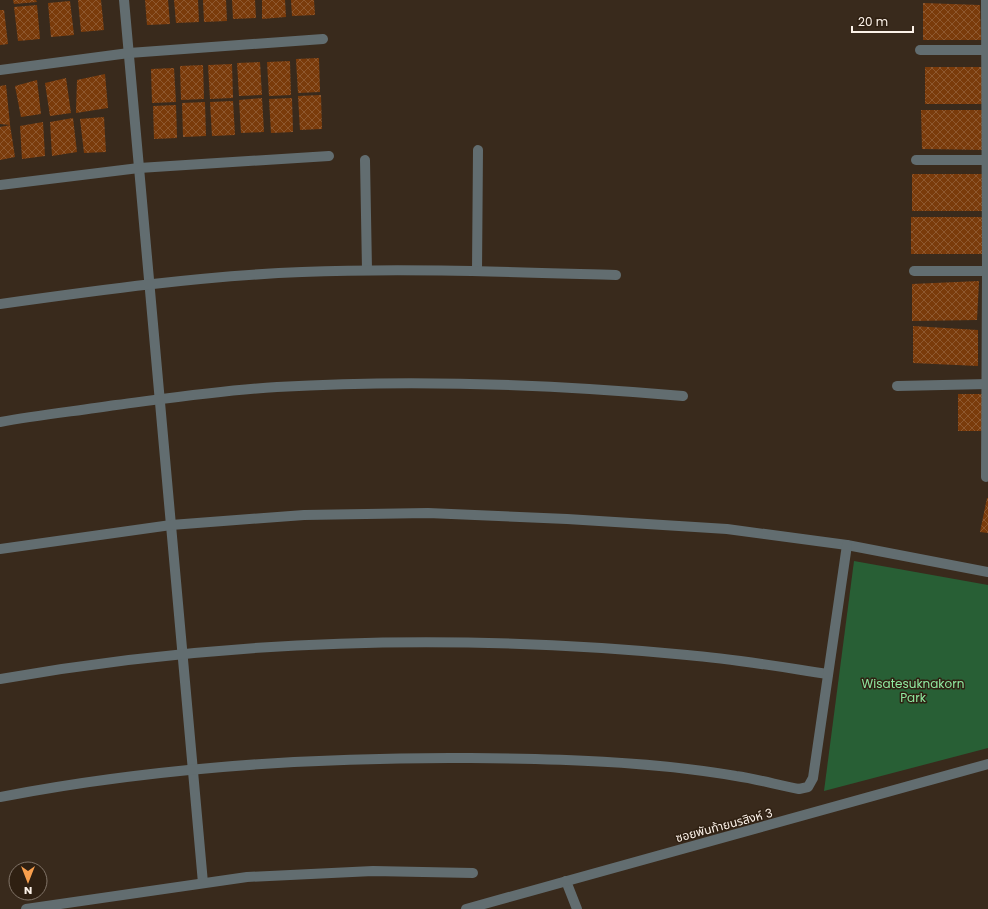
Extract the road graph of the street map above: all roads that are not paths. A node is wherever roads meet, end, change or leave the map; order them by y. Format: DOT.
graph roads {
  1 [pos="124,0"];
  2 [pos="986,0"];
  3 [pos="323,39"];
  4 [pos="920,50"];
  5 [pos="988,50"];
  6 [pos="129,53"];
  7 [pos="0,70"];
  8 [pos="478,150"];
  9 [pos="329,156"];
  10 [pos="365,160"];
  11 [pos="916,160"];
  12 [pos="987,160"];
  13 [pos="139,168"];
  14 [pos="0,185"];
  15 [pos="367,270"];
  16 [pos="477,271"];
  17 [pos="914,271"];
  18 [pos="988,271"];
  19 [pos="616,275"];
  20 [pos="150,284"];
  21 [pos="0,304"];
  22 [pos="987,384"];
  23 [pos="896,386"];
  24 [pos="683,396"];
  25 [pos="160,399"];
  26 [pos="0,422"];
  27 [pos="986,477"];
  28 [pos="171,525"];
  29 [pos="848,545"];
  30 [pos="0,549"];
  31 [pos="988,572"];
  32 [pos="183,655"];
  33 [pos="828,674"];
  34 [pos="0,679"];
  35 [pos="988,764"];
  36 [pos="193,768"];
  37 [pos="0,797"];
  38 [pos="473,873"];
  39 [pos="566,881"];
  40 [pos="203,883"];
  41 [pos="26,909"];
  42 [pos="466,909"];
  43 [pos="577,909"];
  1 -- 6 [label="street"];
  2 -- 5 [label="street"];
  3 -- 6 [label="street"];
  4 -- 5 [label="street"];
  5 -- 12 [label="street"];
  6 -- 7 [label="street"];
  6 -- 13 [label="street"];
  8 -- 16 [label="street"];
  9 -- 13 [label="street"];
  10 -- 15 [label="street"];
  11 -- 12 [label="street"];
  12 -- 18 [label="street"];
  13 -- 14 [label="street"];
  13 -- 20 [label="street"];
  15 -- 16 [label="street"];
  15 -- 20 [label="street"];
  16 -- 19 [label="street"];
  17 -- 18 [label="street"];
  18 -- 22 [label="street"];
  20 -- 21 [label="street"];
  20 -- 25 [label="street"];
  22 -- 23 [label="street"];
  22 -- 27 [label="street"];
  24 -- 25 [label="street"];
  25 -- 26 [label="street"];
  25 -- 28 [label="street"];
  28 -- 29 [label="street"];
  28 -- 30 [label="street"];
  28 -- 32 [label="street"];
  29 -- 31 [label="street"];
  29 -- 33 [label="street"];
  32 -- 33 [label="street"];
  32 -- 34 [label="street"];
  32 -- 36 [label="street"];
  33 -- 36 [label="street"];
  35 -- 39 [label="street, ซอยพันท้ายนรสิงห์ 3"];
  36 -- 37 [label="street"];
  36 -- 40 [label="street"];
  38 -- 40 [label="street"];
  39 -- 42 [label="street, ซอยพันท้ายนรสิงห์ 3"];
  39 -- 43 [label="street"];
  40 -- 41 [label="street"];
}
